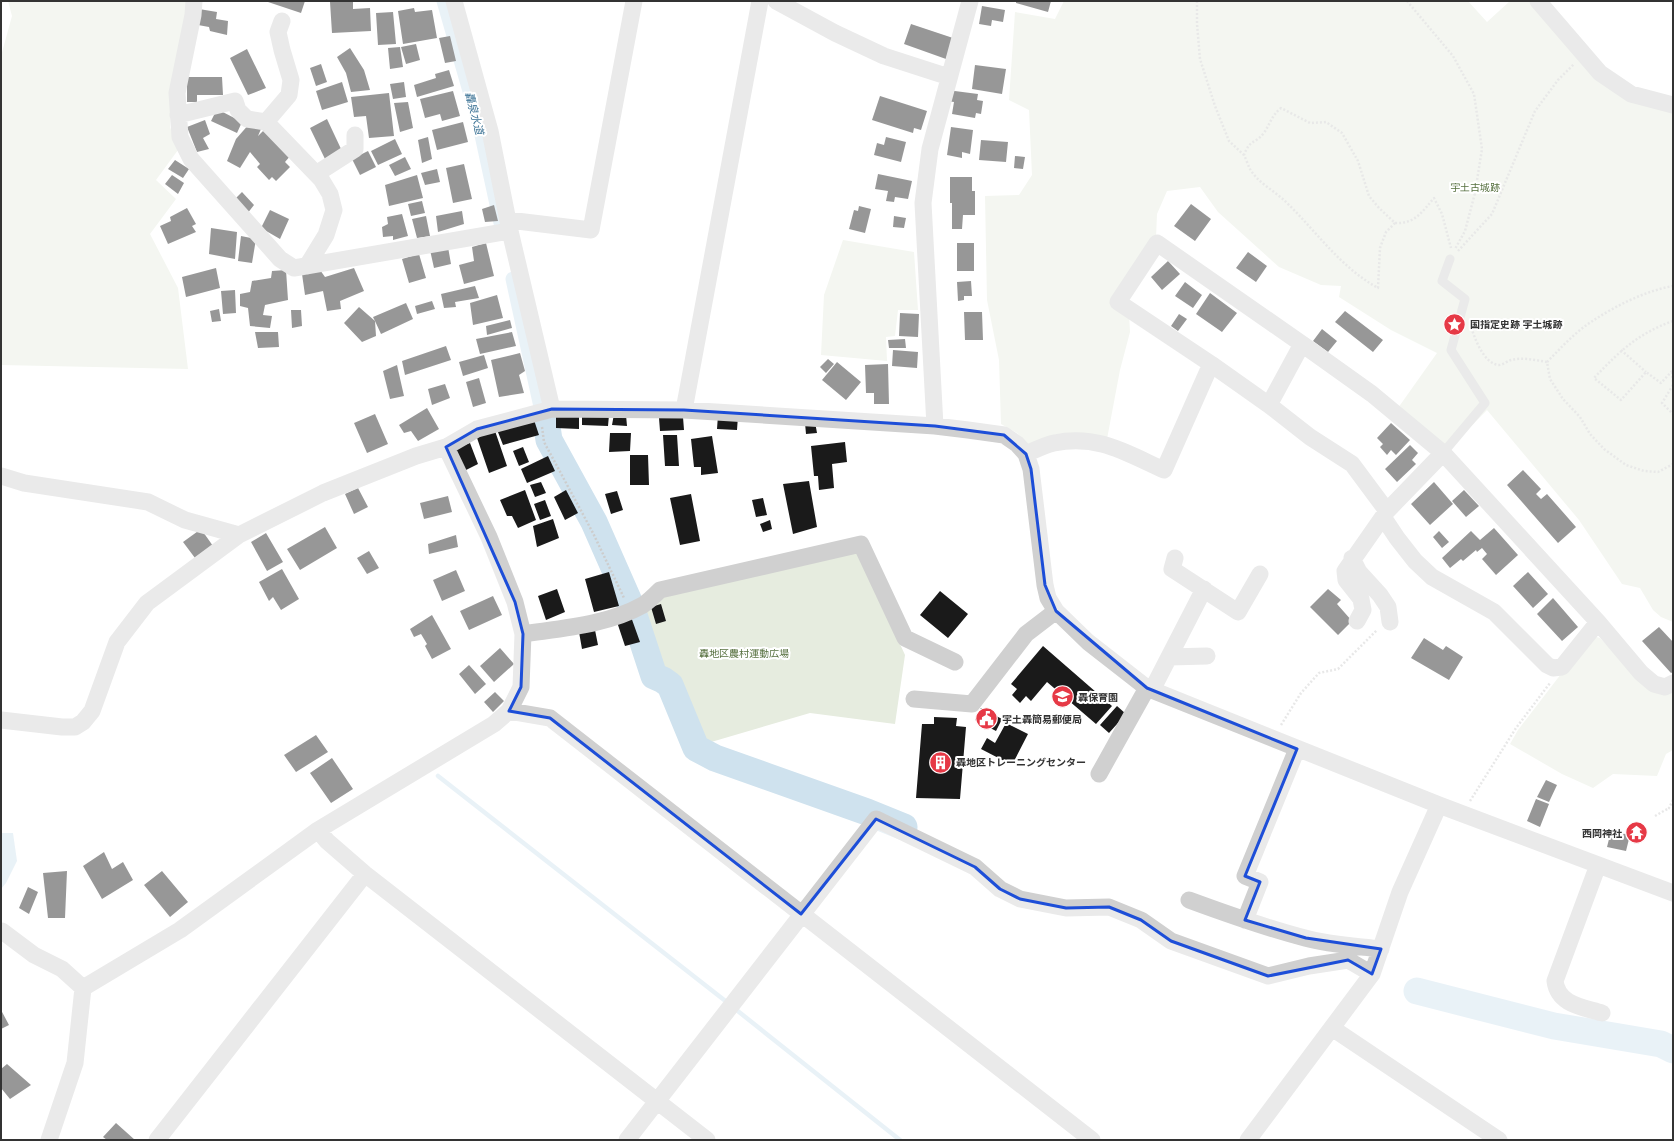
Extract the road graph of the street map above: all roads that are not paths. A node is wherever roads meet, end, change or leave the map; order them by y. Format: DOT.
graph roads {
  1 [pos="194,1"];
  2 [pos="454,1"];
  3 [pos="634,1"];
  4 [pos="760,1"];
  5 [pos="776,1"];
  6 [pos="970,1"];
  7 [pos="1538,1"];
  8 [pos="282,21"];
  9 [pos="949,77"];
  10 [pos="1673,105"];
  11 [pos="178,115"];
  12 [pos="266,122"];
  13 [pos="355,135"];
  14 [pos="316,174"];
  15 [pos="509,225"];
  16 [pos="1450,259"];
  17 [pos="307,266"];
  18 [pos="1302,344"];
  19 [pos="1211,364"];
  20 [pos="1269,405"];
  21 [pos="684,410"];
  22 [pos="546,411"];
  23 [pos="935,426"];
  24 [pos="446,447"];
  25 [pos="1443,453"];
  26 [pos="1026,454"];
  27 [pos="1,476"];
  28 [pos="1385,514"];
  29 [pos="239,535"];
  30 [pos="1175,558"];
  31 [pos="1352,558"];
  32 [pos="1260,574"];
  33 [pos="1204,589"];
  34 [pos="1056,611"];
  35 [pos="1389,615"];
  36 [pos="1357,621"];
  37 [pos="1598,622"];
  38 [pos="523,634"];
  39 [pos="1207,656"];
  40 [pos="1169,657"];
  41 [pos="955,662"];
  42 [pos="1673,683"];
  43 [pos="1150,689"];
  44 [pos="914,699"];
  45 [pos="509,711"];
  46 [pos="1,720"];
  47 [pos="1297,749"];
  48 [pos="1099,774"];
  49 [pos="1439,805"];
  50 [pos="318,830"];
  51 [pos="1598,865"];
  52 [pos="365,874"];
  53 [pos="1673,893"];
  54 [pos="1189,900"];
  55 [pos="801,914"];
  56 [pos="1245,920"];
  57 [pos="2,931"];
  58 [pos="1381,949"];
  59 [pos="1372,974"];
  60 [pos="83,988"];
  61 [pos="1602,1013"];
  62 [pos="1332,1028"];
  63 [pos="658,1101"];
  64 [pos="49,1140"];
  65 [pos="157,1140"];
  66 [pos="627,1140"];
  67 [pos="708,1140"];
  68 [pos="1092,1140"];
  69 [pos="1248,1140"];
  70 [pos="1499,1140"];
  1 -- 11 [label="street"];
  2 -- 15 [label="street"];
  3 -- 15 [label="street"];
  4 -- 21 [label="street"];
  5 -- 9 [label="street"];
  6 -- 9 [label="street"];
  7 -- 10 [label="street"];
  8 -- 12 [label="street"];
  9 -- 23 [label="street"];
  11 -- 12 [label="street"];
  11 -- 17 [label="street"];
  12 -- 14 [label="street"];
  13 -- 14 [label="street"];
  14 -- 17 [label="street"];
  15 -- 17 [label="street"];
  15 -- 22 [label="street"];
  16 -- 25 [label="lane"];
  18 -- 19 [label="street"];
  18 -- 20 [label="street"];
  18 -- 25 [label="street"];
  19 -- 20 [label="street"];
  19 -- 26 [label="street"];
  20 -- 28 [label="street"];
  21 -- 22 [label="street"];
  21 -- 23 [label="street"];
  22 -- 24 [label="street"];
  23 -- 26 [label="street"];
  24 -- 29 [label="street"];
  24 -- 38 [label="street"];
  25 -- 28 [label="street"];
  25 -- 37 [label="street"];
  26 -- 34 [label="street"];
  27 -- 29 [label="street"];
  28 -- 31 [label="street"];
  28 -- 37 [label="street"];
  29 -- 46 [label="street"];
  30 -- 33 [label="street"];
  31 -- 35 [label="street"];
  31 -- 36 [label="street"];
  32 -- 33 [label="street"];
  33 -- 40 [label="street"];
  34 -- 43 [label="street"];
  34 -- 44 [label="street"];
  37 -- 42 [label="street"];
  38 -- 41 [label="street"];
  38 -- 45 [label="street"];
  39 -- 40 [label="street"];
  40 -- 43 [label="street"];
  43 -- 47 [label="street"];
  43 -- 48 [label="street"];
  45 -- 50 [label="street"];
  45 -- 55 [label="street"];
  47 -- 49 [label="street"];
  47 -- 56 [label="street"];
  49 -- 51 [label="street"];
  49 -- 58 [label="street"];
  50 -- 52 [label="street"];
  50 -- 60 [label="street"];
  51 -- 53 [label="street"];
  51 -- 61 [label="street"];
  52 -- 63 [label="street"];
  52 -- 65 [label="street"];
  54 -- 56 [label="street"];
  55 -- 59 [label="street"];
  55 -- 63 [label="street"];
  55 -- 68 [label="street"];
  56 -- 58 [label="street"];
  57 -- 60 [label="street"];
  58 -- 59 [label="street"];
  59 -- 62 [label="street"];
  60 -- 64 [label="street"];
  62 -- 69 [label="street"];
  62 -- 70 [label="street"];
  63 -- 66 [label="street"];
  63 -- 67 [label="street"];
}
